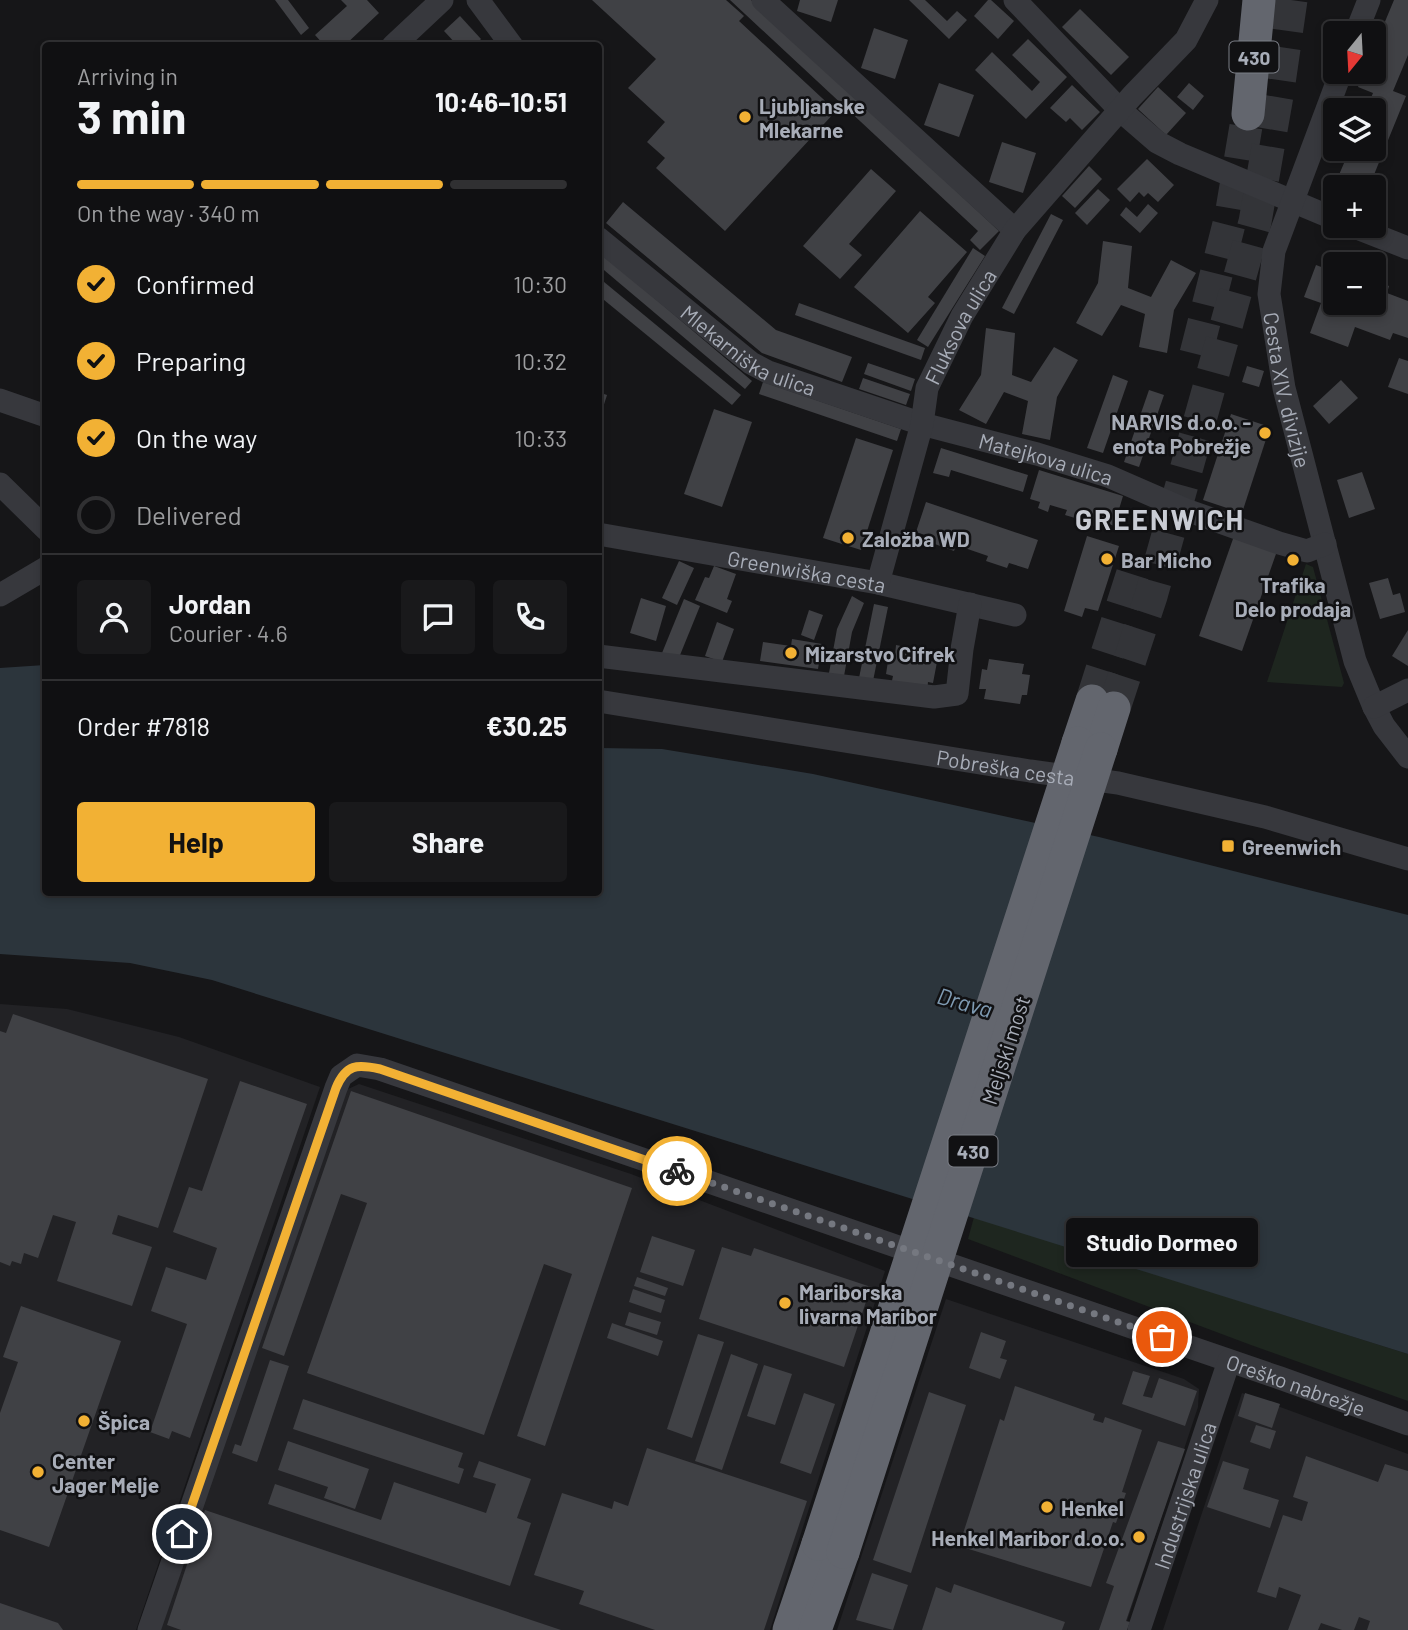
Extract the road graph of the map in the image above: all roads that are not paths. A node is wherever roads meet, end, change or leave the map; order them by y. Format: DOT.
graph roads {
  1 [pos="442,0"];
  2 [pos="478,0"];
  3 [pos="763,0"];
  4 [pos="1015,0"];
  5 [pos="1207,0"];
  6 [pos="1259,0"];
  7 [pos="1369,0"];
  8 [pos="1361,21"];
  9 [pos="397,42"];
  10 [pos="509,42"];
  11 [pos="1336,84"];
  12 [pos="1120,110"];
  13 [pos="1248,114"];
  14 [pos="1291,202"];
  15 [pos="1323,214"];
  16 [pos="1015,230"];
  17 [pos="1383,238"];
  18 [pos="602,241"];
  19 [pos="1408,248"];
  20 [pos="0,400"];
  21 [pos="42,415"];
  22 [pos="922,424"];
  23 [pos="0,484"];
  24 [pos="42,525"];
  25 [pos="602,535"];
  26 [pos="1325,544"];
  27 [pos="42,570"];
  28 [pos="878,583"];
  29 [pos="0,594"];
  30 [pos="970,604"];
  31 [pos="1015,615"];
  32 [pos="602,656"];
  33 [pos="1408,690"];
  34 [pos="602,702"];
  35 [pos="1103,704"];
  36 [pos="1374,707"];
  37 [pos="1408,757"];
  38 [pos="1078,777"];
  39 [pos="1408,859"];
  40 [pos="925,1257"];
  41 [pos="1229,1361"];
  42 [pos="1408,1424"];
  43 [pos="830,1548"];
  44 [pos="149,1630"];
  45 [pos="789,1630"];
  46 [pos="815,1630"];
  47 [pos="1139,1630"];
  1 -- 9 [label="street"];
  2 -- 10 [label="street"];
  3 -- 16 [label="street"];
  4 -- 12 [label="street"];
  5 -- 12 [label="street"];
  6 -- 13 [label="highway, 430"];
  7 -- 8 [label="street"];
  11 -- 14 [label="street, Cesta XIV. divizije"];
  12 -- 14 [label="street"];
  12 -- 16 [label="street, Fluksova ulica"];
  14 -- 15 [label="street"];
  14 -- 26 [label="street, Cesta XIV. divizije"];
  16 -- 22 [label="street, Fluksova ulica"];
  17 -- 19 [label="street"];
  18 -- 22 [label="street, Mlekarniška ulica"];
  20 -- 21 [label="street"];
  22 -- 26 [label="street, Matejkova ulica"];
  22 -- 28 [label="street, Fluksova ulica"];
  23 -- 24 [label="street"];
  25 -- 28 [label="street, Greenwiška cesta"];
  26 -- 36 [label="street, Cesta XIV. divizije"];
  27 -- 29 [label="street"];
  28 -- 30 [label="street, Greenwiška cesta"];
  30 -- 31 [label="street, Greenwiška cesta"];
  30 -- 32 [label="street"];
  33 -- 36 [label="street"];
  34 -- 38 [label="street, Pobreška cesta"];
  35 -- 43 [label="highway, Meljski most / 430, bridge"];
  36 -- 37 [label="street, Cesta XIV. divizije"];
  38 -- 39 [label="street, Pobreška cesta"];
  38 -- 40 [label="street, Meljski most"];
  40 -- 41 [label="street, Oreško nabrežje"];
  40 -- 44 [label="street, Oreško nabrežje"];
  41 -- 42 [label="street, Oreško nabrežje"];
  41 -- 47 [label="street, Industrijska ulica"];
  43 -- 45 [label="highway, 430"];
  43 -- 46 [label="highway, 430"];
}
